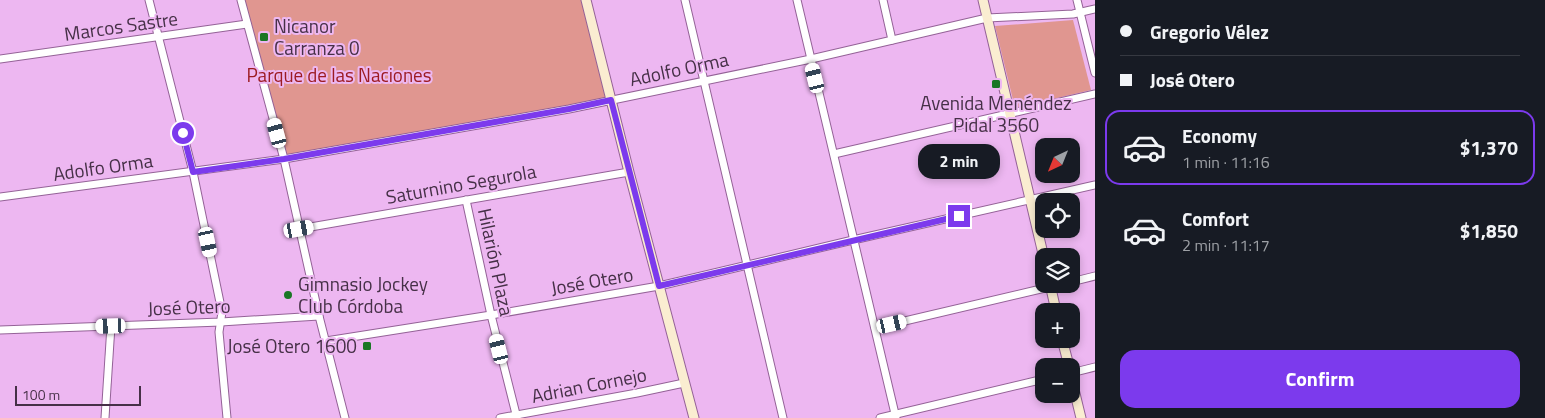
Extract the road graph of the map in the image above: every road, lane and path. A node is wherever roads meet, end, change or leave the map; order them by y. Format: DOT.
graph roads {
  1 [pos="149,0"];
  2 [pos="241,0"];
  3 [pos="586,0"];
  4 [pos="684,0"];
  5 [pos="797,0"];
  6 [pos="883,0"];
  7 [pos="983,0"];
  8 [pos="1076,0"];
  9 [pos="1095,9"];
  10 [pos="1079,13"];
  11 [pos="988,18"];
  12 [pos="247,24"];
  13 [pos="158,37"];
  14 [pos="892,40"];
  15 [pos="0,59"];
  16 [pos="810,59"];
  17 [pos="1095,74"];
  18 [pos="704,81"];
  19 [pos="1095,94"];
  20 [pos="611,100"];
  21 [pos="1010,114"];
  22 [pos="834,154"];
  23 [pos="284,159"];
  24 [pos="193,172"];
  25 [pos="629,172"];
  26 [pos="1095,185"];
  27 [pos="0,197"];
  28 [pos="466,200"];
  29 [pos="1030,200"];
  30 [pos="299,229"];
  31 [pos="853,240"];
  32 [pos="1042,248"];
  33 [pos="747,266"];
  34 [pos="1095,276"];
  35 [pos="1080,280"];
  36 [pos="659,286"];
  37 [pos="1035,289"];
  38 [pos="319,316"];
  39 [pos="491,316"];
  40 [pos="220,322"];
  41 [pos="111,326"];
  42 [pos="875,328"];
  43 [pos="0,330"];
  44 [pos="326,341"];
  45 [pos="1095,367"];
  46 [pos="1080,371"];
  47 [pos="1035,381"];
  48 [pos="684,383"];
  49 [pos="1077,403"];
  50 [pos="895,416"];
  51 [pos="516,417"];
  52 [pos="105,418"];
  53 [pos="227,418"];
  54 [pos="345,418"];
  55 [pos="500,418"];
  56 [pos="694,418"];
  57 [pos="784,418"];
  58 [pos="880,418"];
  59 [pos="1081,418"];
  1 -- 13 [label="street"];
  2 -- 12 [label="street"];
  3 -- 20 [label="main road"];
  4 -- 18 [label="street"];
  5 -- 16 [label="street"];
  6 -- 14 [label="street"];
  7 -- 11 [label="main road"];
  8 -- 10 [label="street"];
  9 -- 10 [label="street, Adolfo Orma"];
  10 -- 11 [label="street, Adolfo Orma"];
  10 -- 17 [label="street"];
  11 -- 14 [label="street, Adolfo Orma"];
  11 -- 21 [label="main road"];
  12 -- 13 [label="street, Marcos Sastre"];
  12 -- 23 [label="street"];
  13 -- 15 [label="street, Marcos Sastre"];
  13 -- 24 [label="street"];
  14 -- 16 [label="street, Adolfo Orma"];
  16 -- 18 [label="street, Adolfo Orma"];
  16 -- 22 [label="street"];
  18 -- 20 [label="street, Adolfo Orma"];
  18 -- 33 [label="street"];
  19 -- 21 [label="street"];
  20 -- 23 [label="street, Adolfo Orma"];
  20 -- 25 [label="main road"];
  21 -- 22 [label="street"];
  21 -- 29 [label="main road"];
  22 -- 31 [label="street"];
  23 -- 24 [label="street, Adolfo Orma"];
  23 -- 30 [label="street"];
  24 -- 27 [label="street, Adolfo Orma"];
  24 -- 40 [label="street"];
  25 -- 28 [label="street, Saturnino Segurola"];
  25 -- 36 [label="main road"];
  26 -- 29 [label="street, José Otero"];
  28 -- 30 [label="street, Saturnino Segurola"];
  28 -- 39 [label="street, Hilarión Plaza"];
  29 -- 31 [label="street, José Otero"];
  29 -- 32 [label="main road"];
  30 -- 38 [label="street"];
  31 -- 33 [label="street, José Otero"];
  31 -- 42 [label="street"];
  33 -- 36 [label="street, José Otero"];
  33 -- 57 [label="street"];
  34 -- 35 [label="street"];
  36 -- 39 [label="street, José Otero"];
  36 -- 48 [label="main road"];
  37 -- 42 [label="street"];
  38 -- 40 [label="street, José Otero"];
  38 -- 44 [label="street"];
  39 -- 44 [label="street, José Otero"];
  39 -- 51 [label="street, Hilarión Plaza"];
  40 -- 41 [label="street, José Otero"];
  40 -- 53 [label="street"];
  41 -- 43 [label="street, José Otero"];
  41 -- 52 [label="street"];
  42 -- 50 [label="street"];
  44 -- 54 [label="street"];
  45 -- 46 [label="street"];
  47 -- 50 [label="street"];
  48 -- 51 [label="street, Adrian Cornejo"];
  48 -- 56 [label="main road"];
  49 -- 59 [label="main road"];
  50 -- 58 [label="street"];
  51 -- 55 [label="street, Adrian Cornejo"];
}
